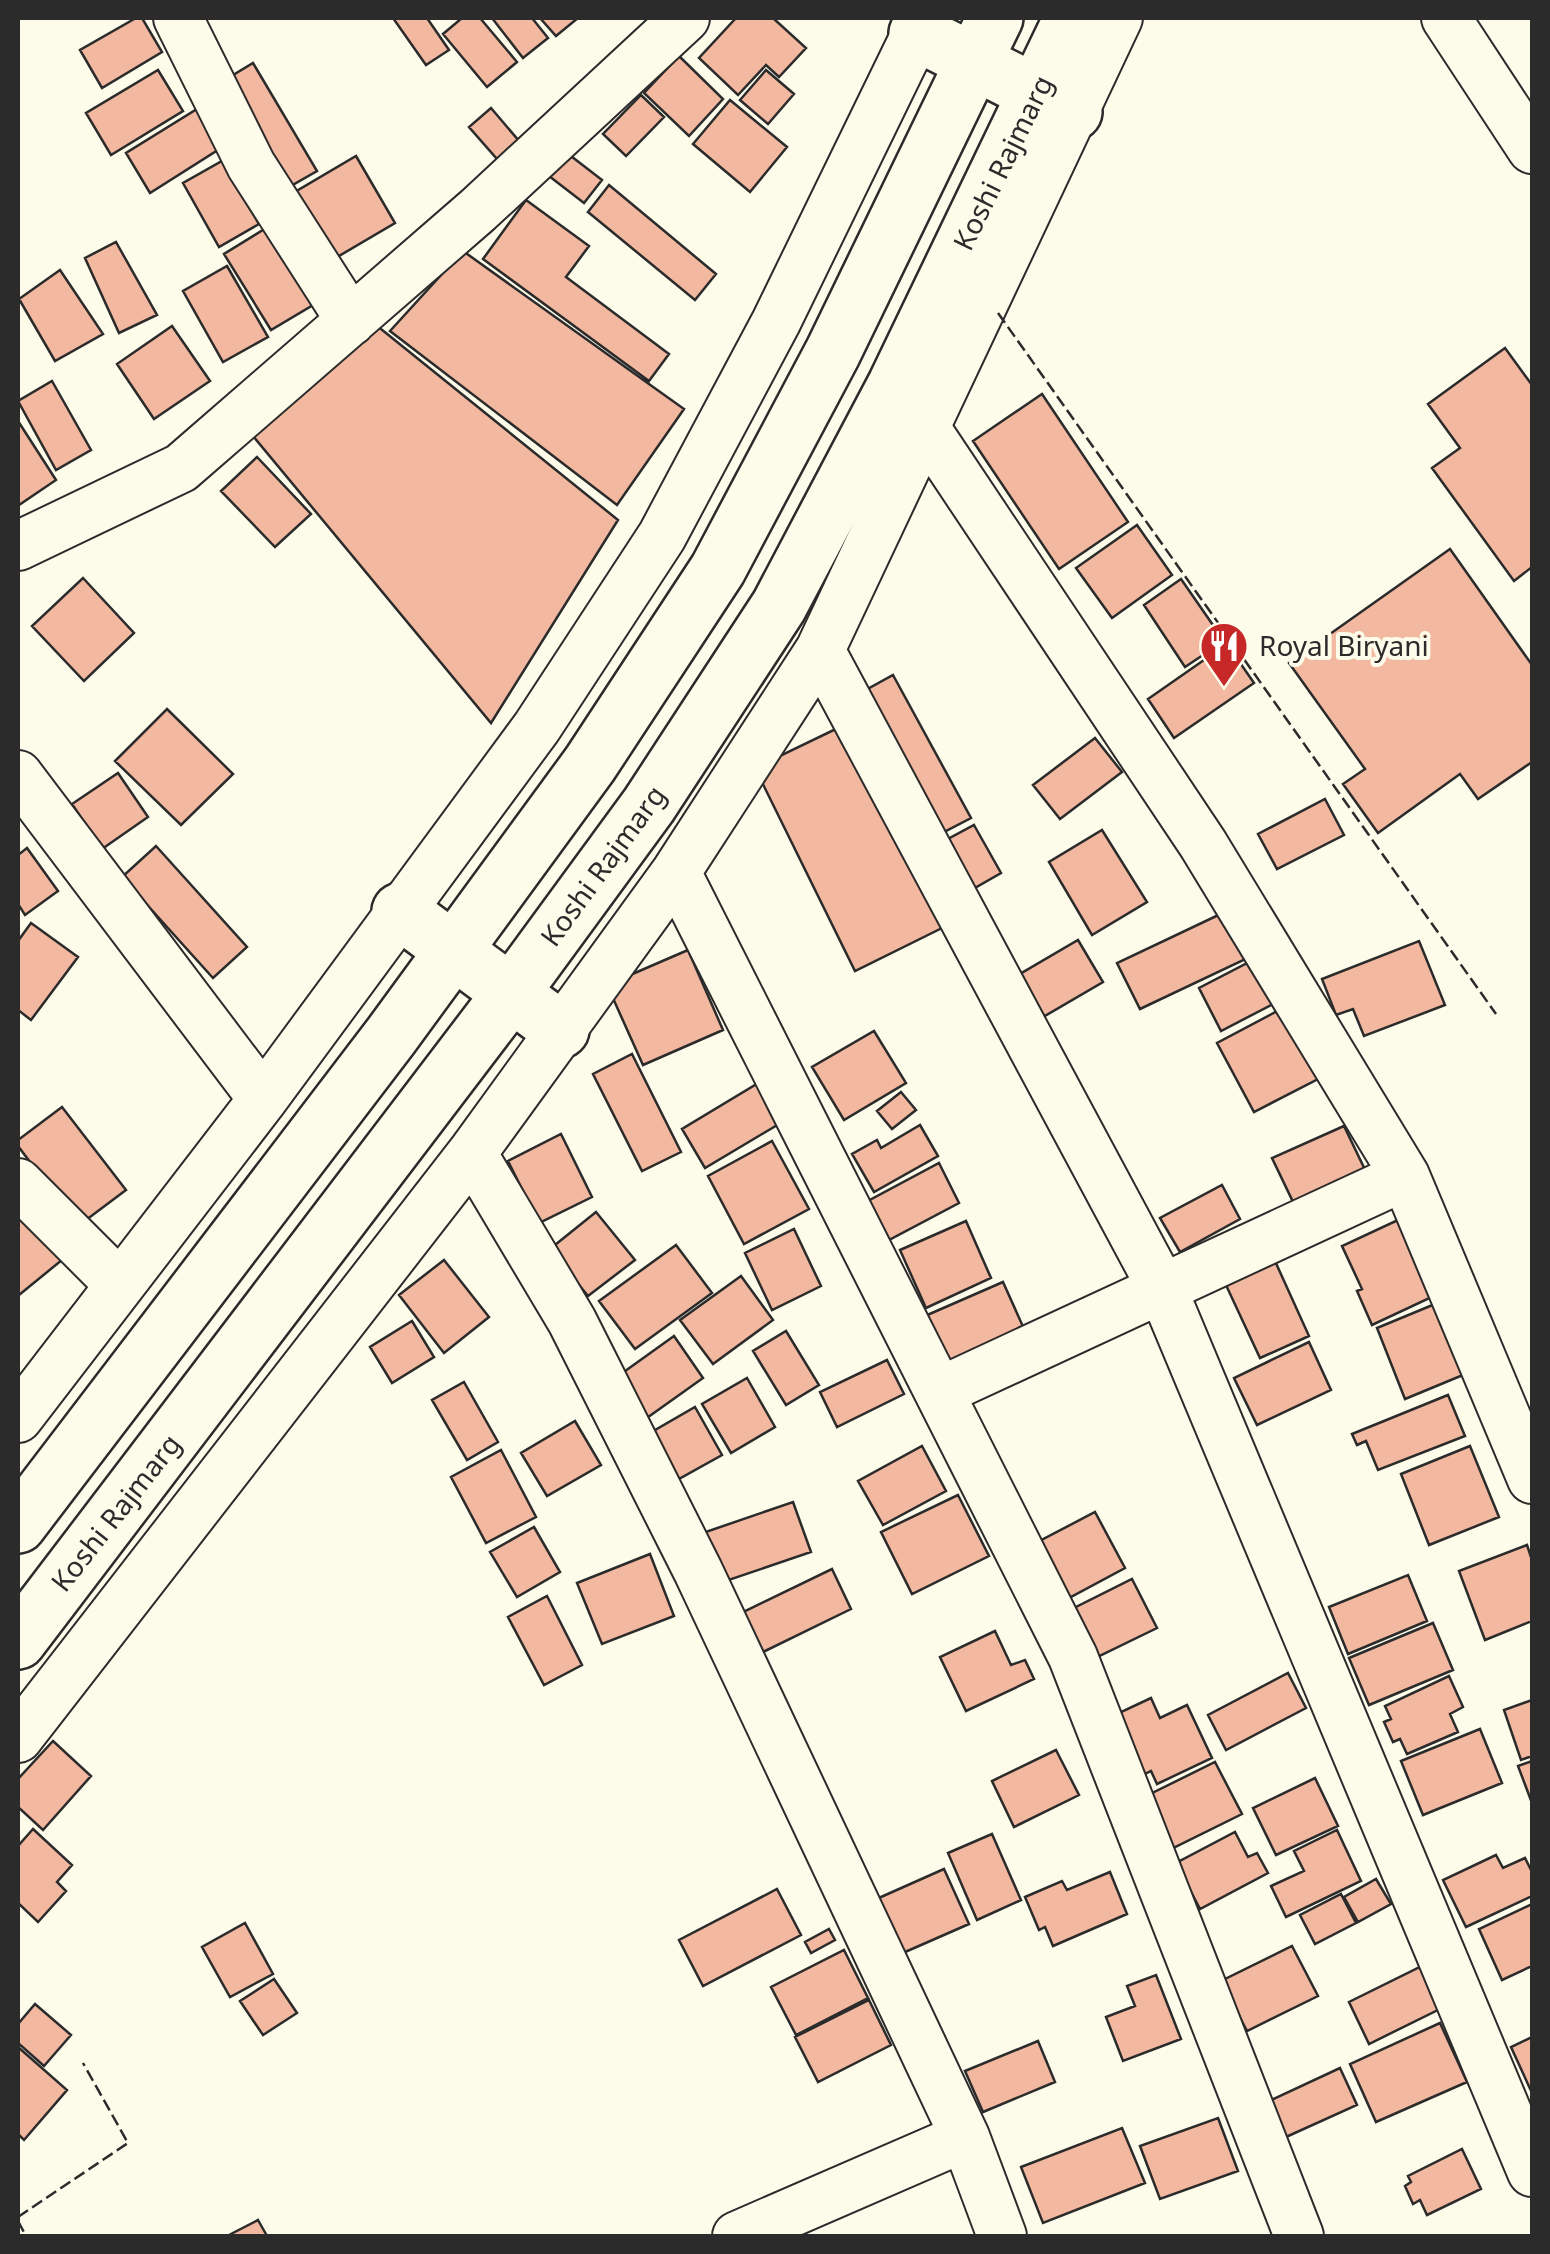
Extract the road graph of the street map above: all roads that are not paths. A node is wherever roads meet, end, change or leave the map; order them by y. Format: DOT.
graph roads {
  1 [pos="178,18"];
  2 [pos="685,18"];
  3 [pos="1072,18"];
  4 [pos="1118,18"];
  5 [pos="1446,18"];
  6 [pos="920,25"];
  7 [pos="985,39"];
  8 [pos="1056,102"];
  9 [pos="1532,149"];
  10 [pos="352,320"];
  11 [pos="926,430"];
  12 [pos="18,546"];
  13 [pos="820,650"];
  14 [pos="18,775"];
  15 [pos="676,872"];
  16 [pos="400,911"];
  17 [pos="454,950"];
  18 [pos="512,992"];
  19 [pos="561,1030"];
  20 [pos="263,1099"];
  21 [pos="472,1154"];
  22 [pos="1405,1176"];
  23 [pos="18,1184"];
  24 [pos="120,1286"];
  25 [pos="1162,1288"];
  26 [pos="941,1391"];
  27 [pos="18,1418"];
  28 [pos="1532,1479"];
  29 [pos="18,1525"];
  30 [pos="18,1641"];
  31 [pos="18,1738"];
  32 [pos="965,2137"];
  33 [pos="1532,2172"];
  34 [pos="737,2236"];
  35 [pos="1002,2236"];
  36 [pos="1299,2236"];
  1 -- 10 [label="street"];
  2 -- 10 [label="street"];
  3 -- 8 [label="main road, Koshi Rajmarg"];
  4 -- 8 [label="street"];
  5 -- 9 [label="street"];
  6 -- 7 [label="main road"];
  6 -- 16 [label="street"];
  7 -- 8 [label="main road"];
  7 -- 17 [label="main road"];
  8 -- 11 [label="street"];
  8 -- 18 [label="main road, Koshi Rajmarg"];
  10 -- 12 [label="street"];
  11 -- 13 [label="street"];
  11 -- 22 [label="street"];
  13 -- 15 [label="street"];
  13 -- 25 [label="street"];
  14 -- 20 [label="street"];
  15 -- 19 [label="street"];
  15 -- 26 [label="street"];
  16 -- 17 [label="main road"];
  16 -- 20 [label="street"];
  17 -- 18 [label="main road"];
  17 -- 29 [label="main road"];
  18 -- 19 [label="main road"];
  18 -- 30 [label="main road, Koshi Rajmarg"];
  19 -- 21 [label="street"];
  20 -- 24 [label="street"];
  21 -- 31 [label="street"];
  21 -- 32 [label="street"];
  22 -- 25 [label="street"];
  22 -- 28 [label="street"];
  23 -- 24 [label="street"];
  24 -- 27 [label="street"];
  25 -- 26 [label="street"];
  25 -- 33 [label="street"];
  26 -- 36 [label="street"];
  32 -- 34 [label="street"];
  32 -- 35 [label="street"];
}
